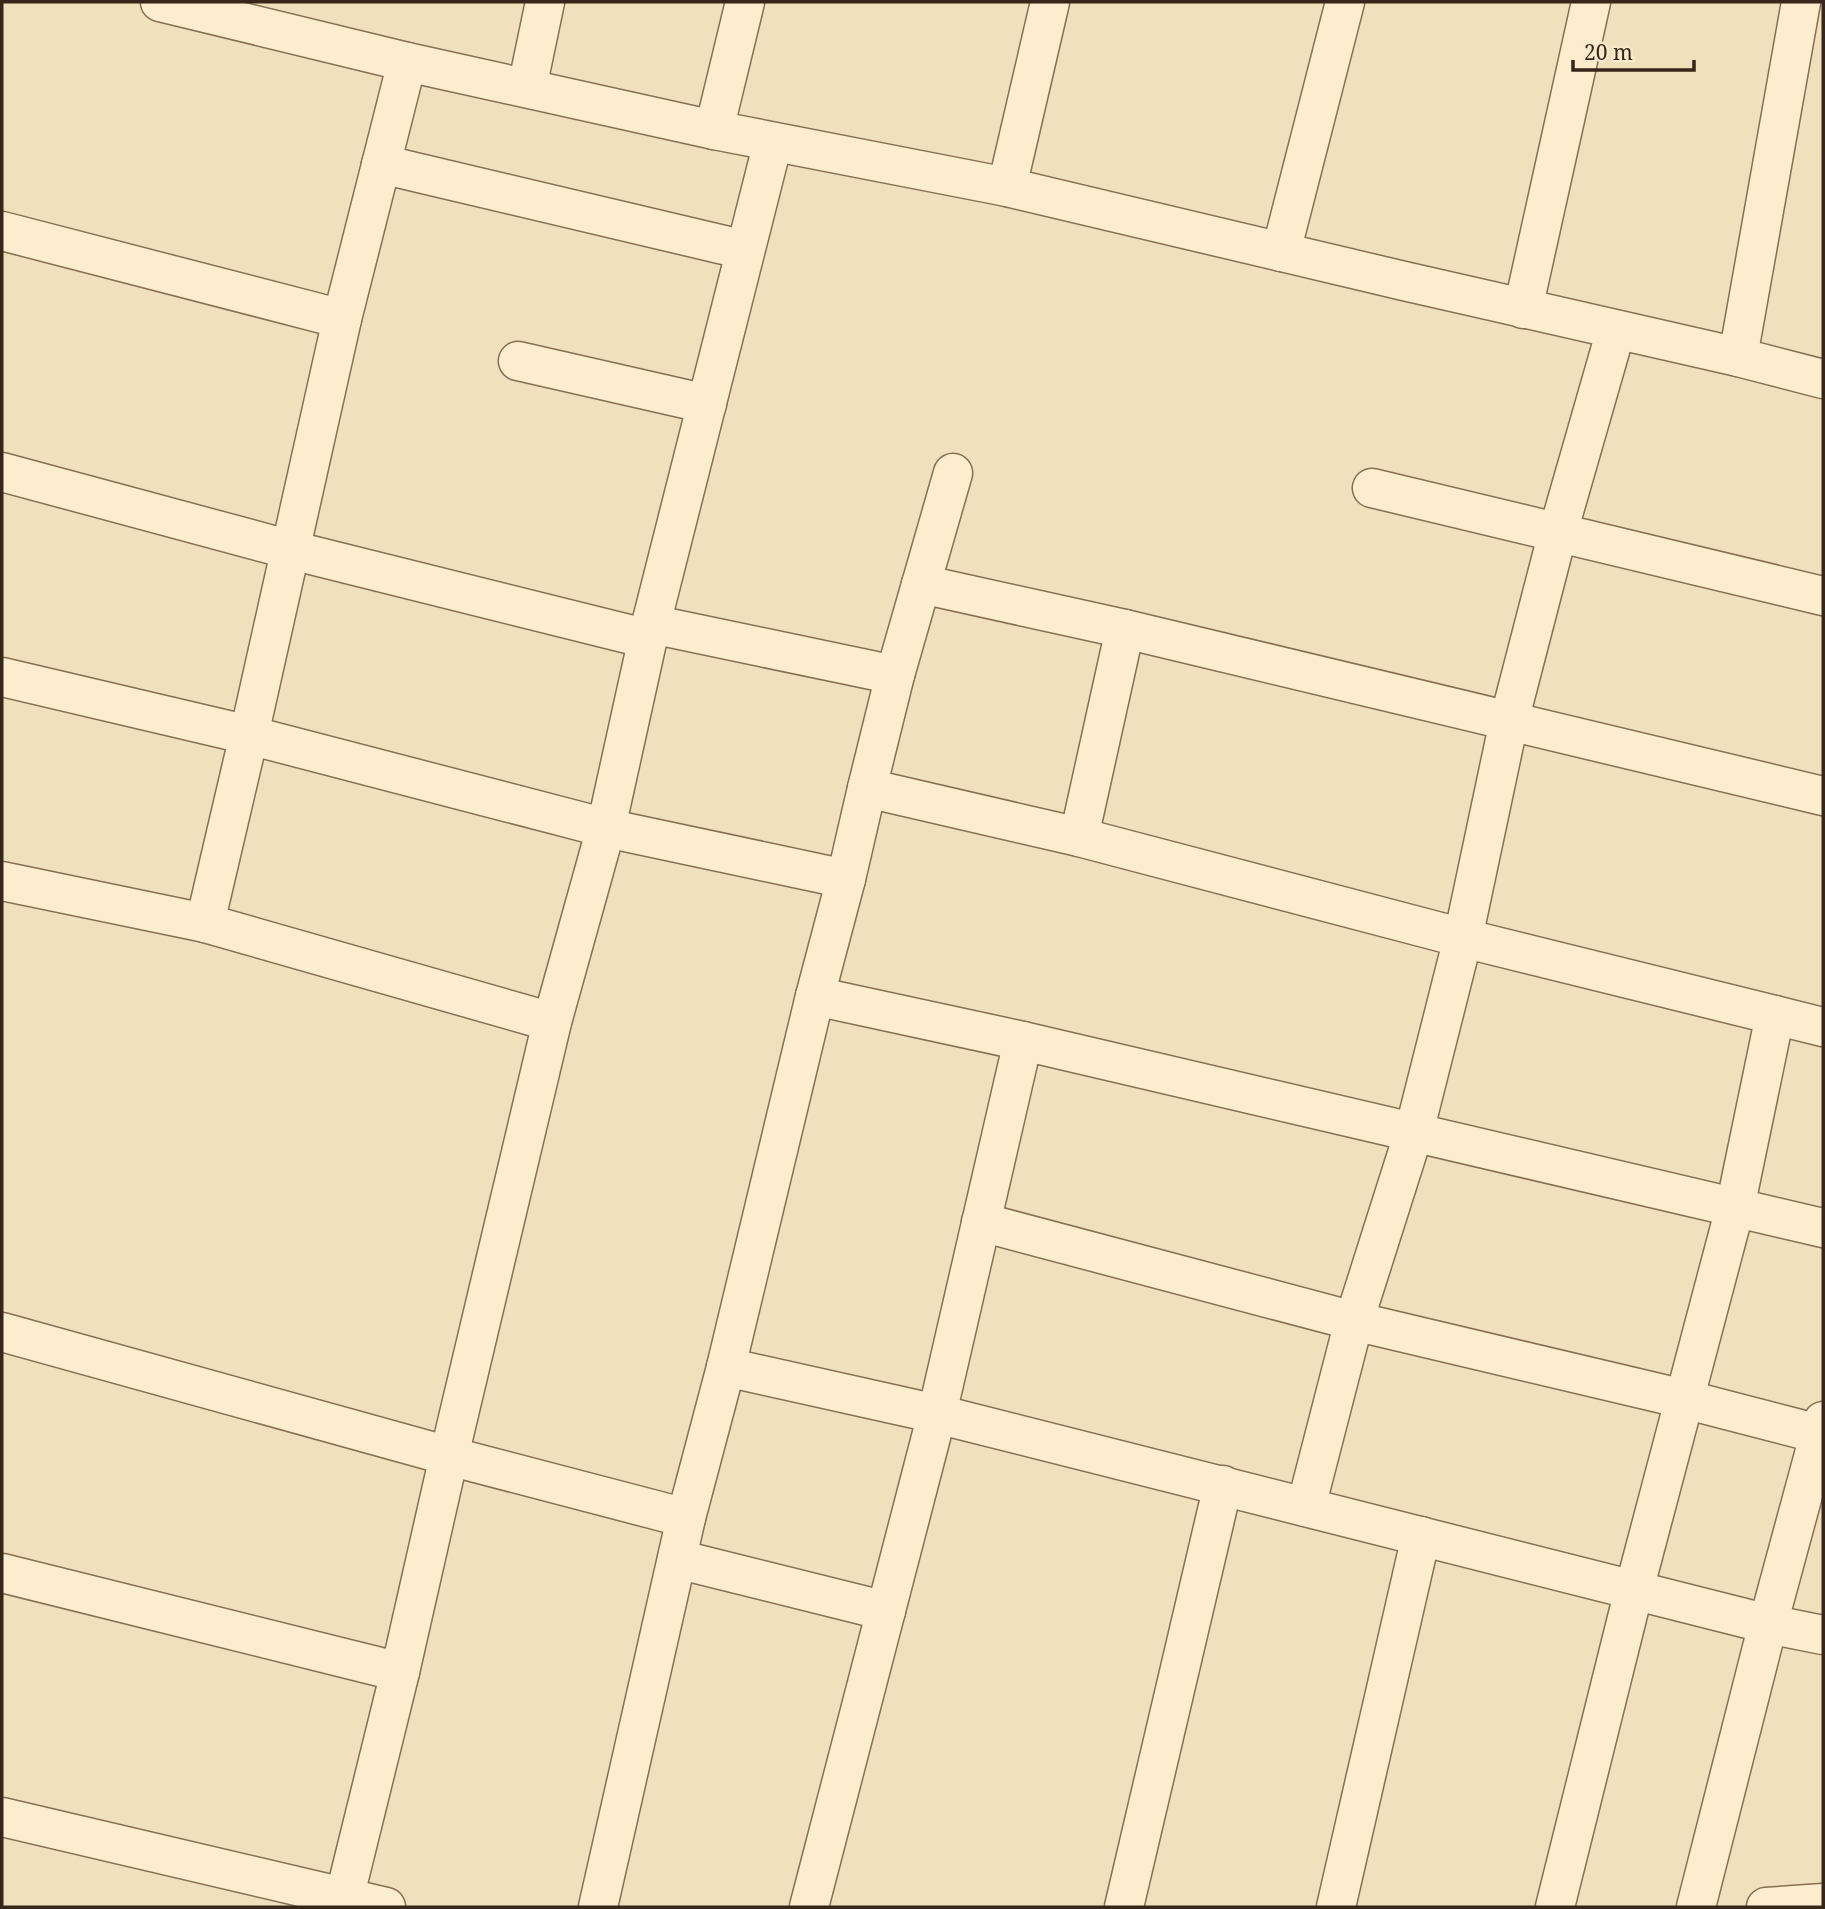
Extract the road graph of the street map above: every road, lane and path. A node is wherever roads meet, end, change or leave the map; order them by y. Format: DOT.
graph roads {
  1 [pos="160,2"];
  2 [pos="545,2"];
  3 [pos="745,2"];
  4 [pos="1050,2"];
  5 [pos="1345,2"];
  6 [pos="1591,2"];
  7 [pos="1801,2"];
  8 [pos="407,62"];
  9 [pos="527,88"];
  10 [pos="715,130"];
  11 [pos="773,142"];
  12 [pos="381,164"];
  13 [pos="1007,187"];
  14 [pos="2,231"];
  15 [pos="745,250"];
  16 [pos="1281,252"];
  17 [pos="1523,309"];
  18 [pos="342,319"];
  19 [pos="1616,330"];
  20 [pos="1738,356"];
  21 [pos="518,361"];
  22 [pos="1823,379"];
  23 [pos="706,404"];
  24 [pos="2,472"];
  25 [pos="953,473"];
  26 [pos="1371,488"];
  27 [pos="1558,532"];
  28 [pos="291,550"];
  29 [pos="921,583"];
  30 [pos="1823,596"];
  31 [pos="1125,629"];
  32 [pos="649,632"];
  33 [pos="895,675"];
  34 [pos="2,677"];
  35 [pos="1510,721"];
  36 [pos="249,735"];
  37 [pos="867,788"];
  38 [pos="1823,796"];
  39 [pos="606,828"];
  40 [pos="1079,837"];
  41 [pos="846,879"];
  42 [pos="2,881"];
  43 [pos="205,923"];
  44 [pos="1463,939"];
  45 [pos="815,996"];
  46 [pos="1775,1015"];
  47 [pos="552,1022"];
  48 [pos="1823,1027"];
  49 [pos="1023,1041"];
  50 [pos="1413,1132"];
  51 [pos="1735,1208"];
  52 [pos="981,1222"];
  53 [pos="1823,1228"];
  54 [pos="1354,1321"];
  55 [pos="2,1332"];
  56 [pos="726,1367"];
  57 [pos="1684,1399"];
  58 [pos="937,1414"];
  59 [pos="1822,1430"];
  60 [pos="449,1456"];
  61 [pos="1223,1485"];
  62 [pos="1306,1507"];
  63 [pos="687,1518"];
  64 [pos="1421,1536"];
  65 [pos="677,1559"];
  66 [pos="2,1573"];
  67 [pos="1634,1590"];
  68 [pos="886,1611"];
  69 [pos="1768,1624"];
  70 [pos="1823,1635"];
  71 [pos="400,1672"];
  72 [pos="2,1817"];
  73 [pos="344,1902"];
  74 [pos="1823,1903"];
  75 [pos="386,1907"];
  76 [pos="598,1907"];
  77 [pos="809,1907"];
  78 [pos="1124,1907"];
  79 [pos="1336,1907"];
  80 [pos="1555,1907"];
  81 [pos="1696,1907"];
  82 [pos="1766,1907"];
  1 -- 8 [label="street"];
  2 -- 9 [label="street"];
  3 -- 10 [label="street"];
  4 -- 13 [label="street"];
  5 -- 16 [label="street"];
  6 -- 17 [label="street"];
  7 -- 20 [label="street"];
  8 -- 9 [label="street"];
  8 -- 12 [label="street"];
  9 -- 10 [label="street"];
  10 -- 11 [label="street"];
  11 -- 13 [label="street"];
  11 -- 15 [label="street"];
  12 -- 15 [label="street"];
  12 -- 18 [label="street"];
  13 -- 16 [label="street"];
  14 -- 18 [label="street"];
  15 -- 23 [label="street"];
  16 -- 17 [label="street"];
  17 -- 19 [label="street"];
  18 -- 28 [label="street"];
  19 -- 20 [label="street"];
  19 -- 27 [label="street"];
  20 -- 22 [label="street"];
  21 -- 23 [label="street"];
  23 -- 32 [label="street"];
  24 -- 28 [label="street"];
  25 -- 29 [label="street"];
  26 -- 27 [label="street"];
  27 -- 30 [label="street"];
  27 -- 35 [label="street"];
  28 -- 32 [label="street"];
  28 -- 36 [label="street"];
  29 -- 31 [label="street"];
  29 -- 33 [label="street"];
  31 -- 35 [label="street"];
  31 -- 40 [label="street"];
  32 -- 33 [label="street"];
  32 -- 39 [label="street"];
  33 -- 37 [label="street"];
  34 -- 36 [label="street"];
  35 -- 38 [label="street"];
  35 -- 44 [label="street"];
  36 -- 39 [label="street"];
  36 -- 43 [label="street"];
  37 -- 40 [label="street"];
  37 -- 41 [label="street"];
  39 -- 41 [label="street"];
  39 -- 47 [label="street"];
  40 -- 44 [label="street"];
  41 -- 45 [label="street"];
  42 -- 43 [label="street"];
  43 -- 47 [label="street"];
  44 -- 46 [label="street"];
  44 -- 50 [label="street"];
  45 -- 49 [label="street"];
  45 -- 56 [label="street"];
  46 -- 48 [label="street"];
  46 -- 51 [label="street"];
  47 -- 60 [label="street"];
  49 -- 50 [label="street"];
  49 -- 52 [label="street"];
  50 -- 51 [label="street"];
  50 -- 54 [label="street"];
  51 -- 53 [label="street"];
  51 -- 57 [label="street"];
  52 -- 54 [label="street"];
  52 -- 58 [label="street"];
  54 -- 57 [label="street"];
  54 -- 62 [label="street"];
  55 -- 60 [label="street"];
  56 -- 58 [label="street"];
  56 -- 63 [label="street"];
  57 -- 59 [label="street"];
  57 -- 67 [label="street"];
  58 -- 61 [label="street"];
  58 -- 68 [label="street"];
  59 -- 69 [label="street"];
  60 -- 63 [label="street"];
  60 -- 71 [label="street"];
  61 -- 62 [label="street"];
  61 -- 78 [label="street"];
  62 -- 64 [label="street"];
  63 -- 65 [label="street"];
  64 -- 67 [label="street"];
  64 -- 79 [label="street"];
  65 -- 68 [label="street"];
  65 -- 76 [label="street"];
  66 -- 71 [label="street"];
  67 -- 69 [label="street"];
  67 -- 80 [label="street"];
  68 -- 77 [label="street"];
  69 -- 70 [label="street"];
  69 -- 81 [label="street"];
  71 -- 73 [label="street"];
  72 -- 73 [label="street"];
  73 -- 75 [label="street"];
  74 -- 82 [label="street"];
}
